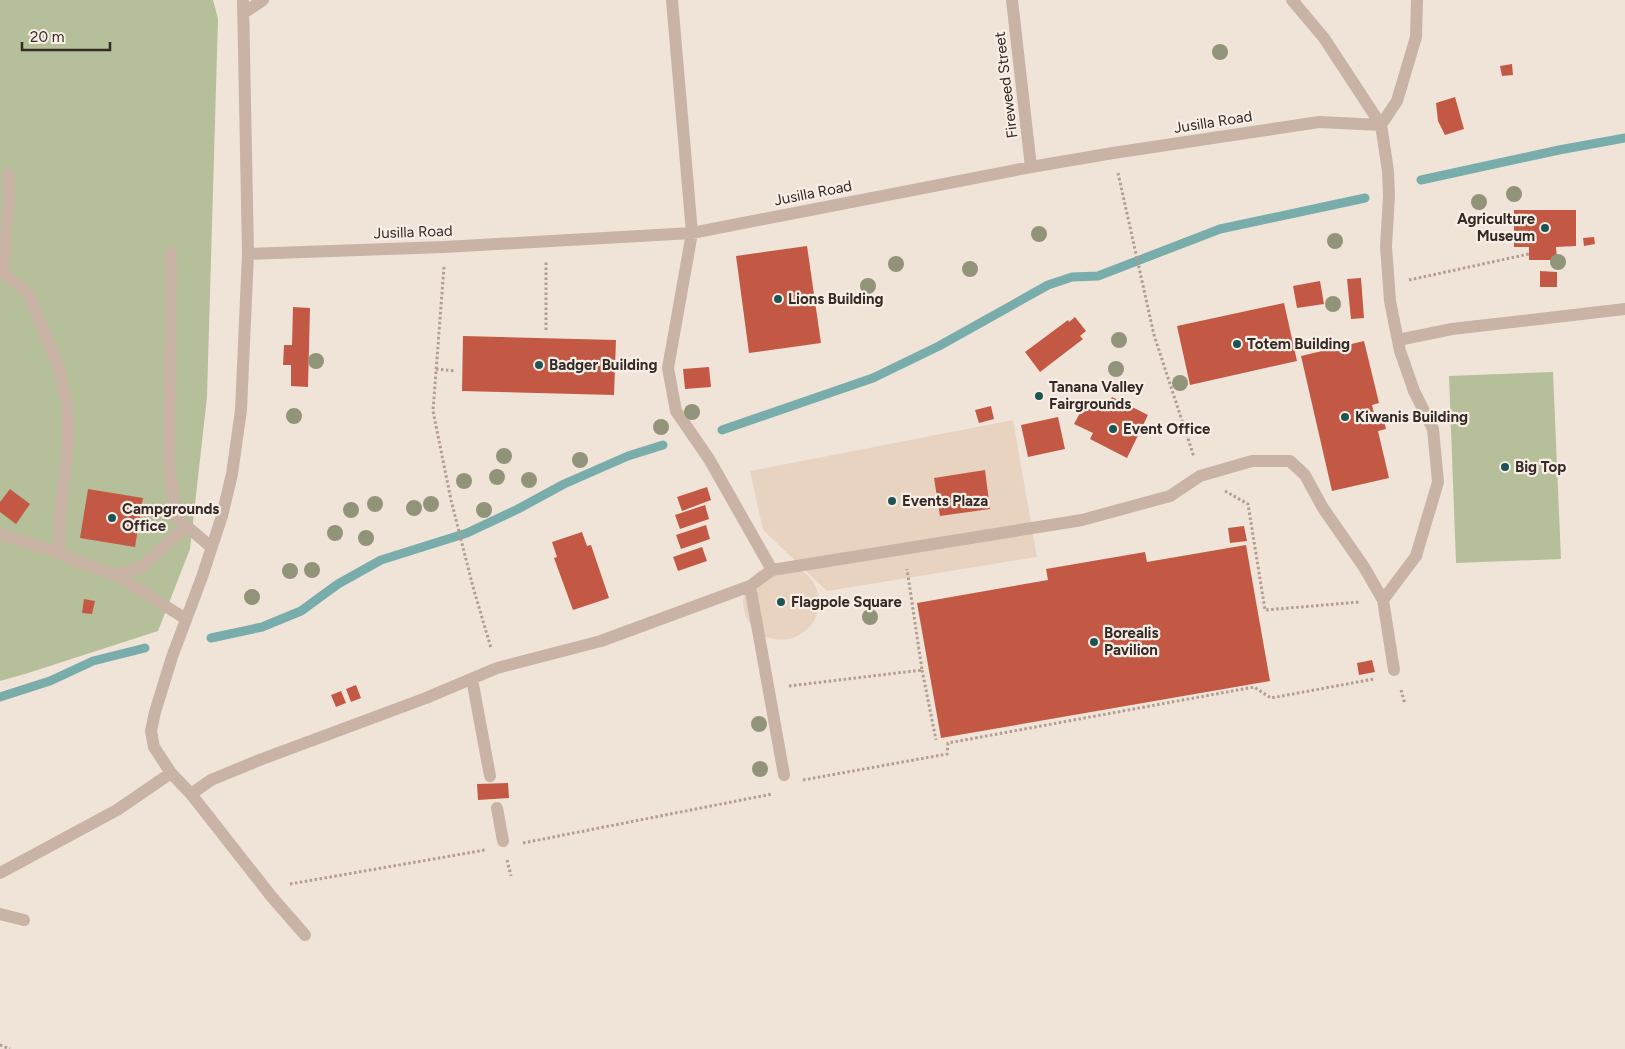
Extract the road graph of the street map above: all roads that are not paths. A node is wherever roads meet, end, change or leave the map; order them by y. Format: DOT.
graph roads {
  1 [pos="263,0"];
  2 [pos="672,0"];
  3 [pos="1012,0"];
  4 [pos="1292,0"];
  5 [pos="1417,0"];
  6 [pos="244,6"];
  7 [pos="1381,125"];
  8 [pos="1031,167"];
  9 [pos="8,175"];
  10 [pos="692,232"];
  11 [pos="171,252"];
  12 [pos="248,254"];
  13 [pos="2,271"];
  14 [pos="1625,308"];
  15 [pos="1398,340"];
  16 [pos="186,526"];
  17 [pos="0,534"];
  18 [pos="211,547"];
  19 [pos="59,553"];
  20 [pos="772,570"];
  21 [pos="116,574"];
  22 [pos="750,586"];
  23 [pos="1383,600"];
  24 [pos="186,619"];
  25 [pos="1394,670"];
  26 [pos="472,679"];
  27 [pos="171,773"];
  28 [pos="490,776"];
  29 [pos="784,779"];
  30 [pos="191,794"];
  31 [pos="497,808"];
  32 [pos="508,843"];
  33 [pos="0,873"];
  34 [pos="0,914"];
  35 [pos="24,920"];
  36 [pos="305,936"];
  1 -- 6 [label="street"];
  2 -- 10 [label="street"];
  3 -- 8 [label="street, Fireweed Street"];
  4 -- 7 [label="street"];
  5 -- 7 [label="street"];
  6 -- 12 [label="street"];
  7 -- 8 [label="street, Jusilla Road"];
  7 -- 15 [label="street"];
  8 -- 10 [label="street, Jusilla Road"];
  9 -- 13 [label="street"];
  10 -- 12 [label="street, Jusilla Road"];
  10 -- 20 [label="street"];
  11 -- 16 [label="street"];
  12 -- 18 [label="street"];
  13 -- 19 [label="street"];
  14 -- 15 [label="street"];
  15 -- 23 [label="street"];
  16 -- 18 [label="street"];
  16 -- 21 [label="street"];
  17 -- 19 [label="street"];
  18 -- 24 [label="street"];
  19 -- 21 [label="street"];
  20 -- 22 [label="street"];
  20 -- 23 [label="street"];
  21 -- 24 [label="street"];
  22 -- 26 [label="street"];
  22 -- 29 [label="street"];
  23 -- 25 [label="street"];
  24 -- 27 [label="street"];
  26 -- 28 [label="street"];
  26 -- 30 [label="street"];
  27 -- 30 [label="street"];
  27 -- 33 [label="street"];
  30 -- 36 [label="street"];
  31 -- 32 [label="street"];
  34 -- 35 [label="street"];
}
